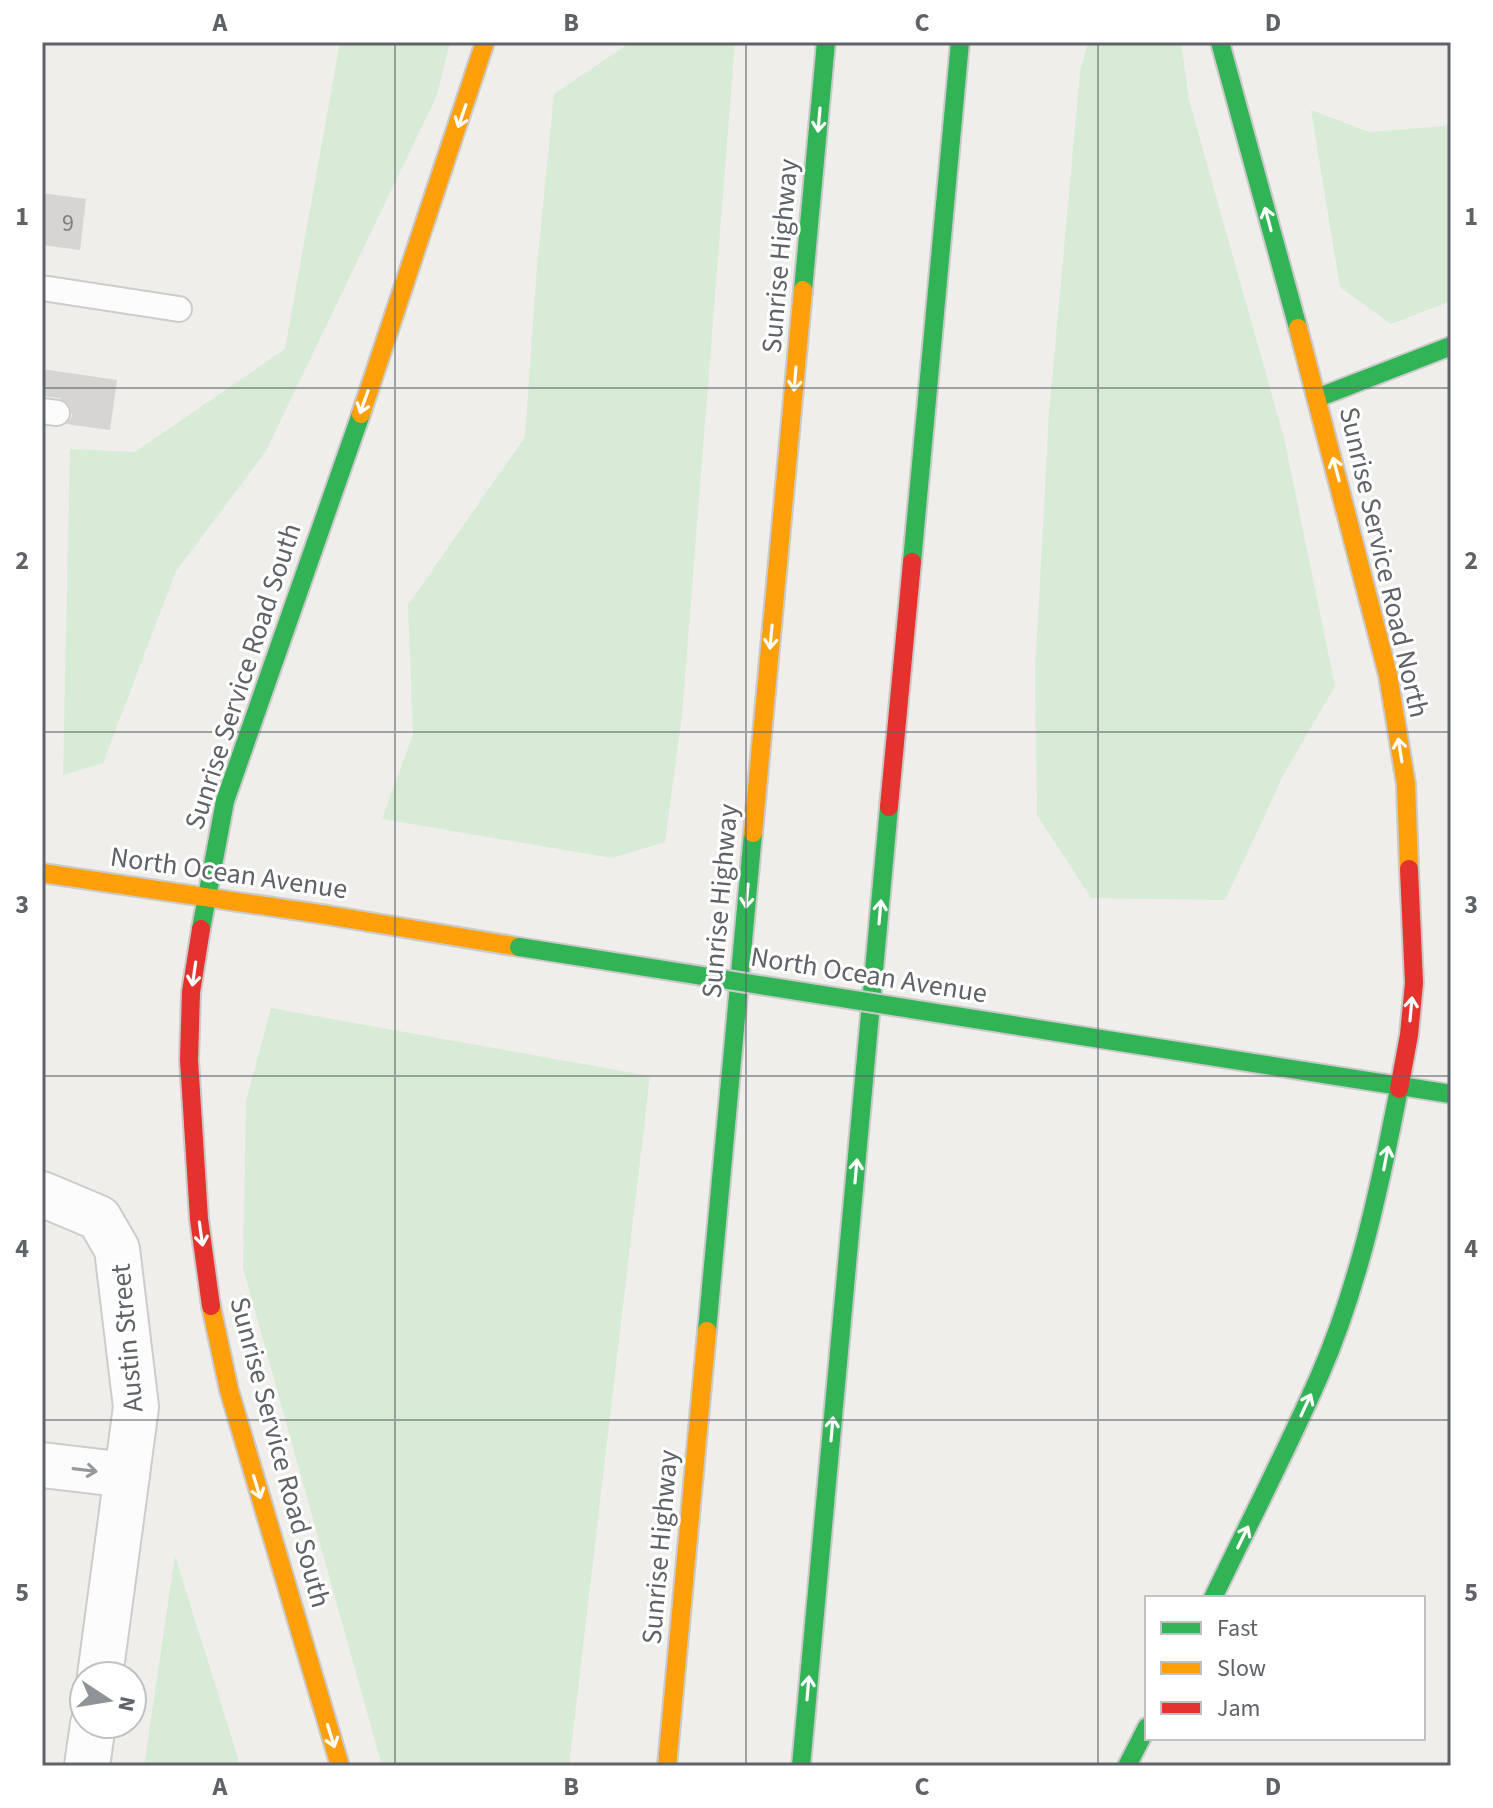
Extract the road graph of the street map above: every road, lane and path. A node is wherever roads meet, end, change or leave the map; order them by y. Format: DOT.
graph roads {
  1 [pos="485,42"];
  2 [pos="826,42"];
  3 [pos="960,42"];
  4 [pos="1220,42"];
  5 [pos="42,288"];
  6 [pos="179,309"];
  7 [pos="1451,346"];
  8 [pos="1317,398"];
  9 [pos="42,873"];
  10 [pos="206,897"];
  11 [pos="1400,1086"];
  12 [pos="1451,1094"];
  13 [pos="42,1194"];
  14 [pos="42,1465"];
  15 [pos="127,1475"];
  16 [pos="1214,1596"];
  17 [pos="102,1660"];
  18 [pos="1145,1731"];
  19 [pos="91,1740"];
  20 [pos="87,1766"];
  21 [pos="340,1766"];
  22 [pos="667,1766"];
  23 [pos="801,1766"];
  24 [pos="1127,1766"];
  1 -- 10 [label="main road, Sunrise Service Road South, one-way"];
  2 -- 22 [label="main road, Sunrise Highway, one-way"];
  23 -- 3 [label="main road, one-way"];
  8 -- 4 [label="main road, Sunrise Service Road North, one-way"];
  5 -- 6 [label="lane"];
  7 -- 8 [label="main road"];
  11 -- 8 [label="main road, Sunrise Service Road North, one-way"];
  9 -- 10 [label="main road, North Ocean Avenue"];
  10 -- 11 [label="main road, North Ocean Avenue, bridge"];
  10 -- 21 [label="main road, Sunrise Service Road South, one-way"];
  11 -- 12 [label="main road, North Ocean Avenue"];
  16 -- 11 [label="main road, Sunrise Service Road North, one-way"];
  13 -- 15 [label="street, Austin Street"];
  14 -- 15 [label="street, one-way"];
  15 -- 17 [label="street, Austin Street"];
  18 -- 24 [label="main road"];
  19 -- 20 [label="street"];
}
